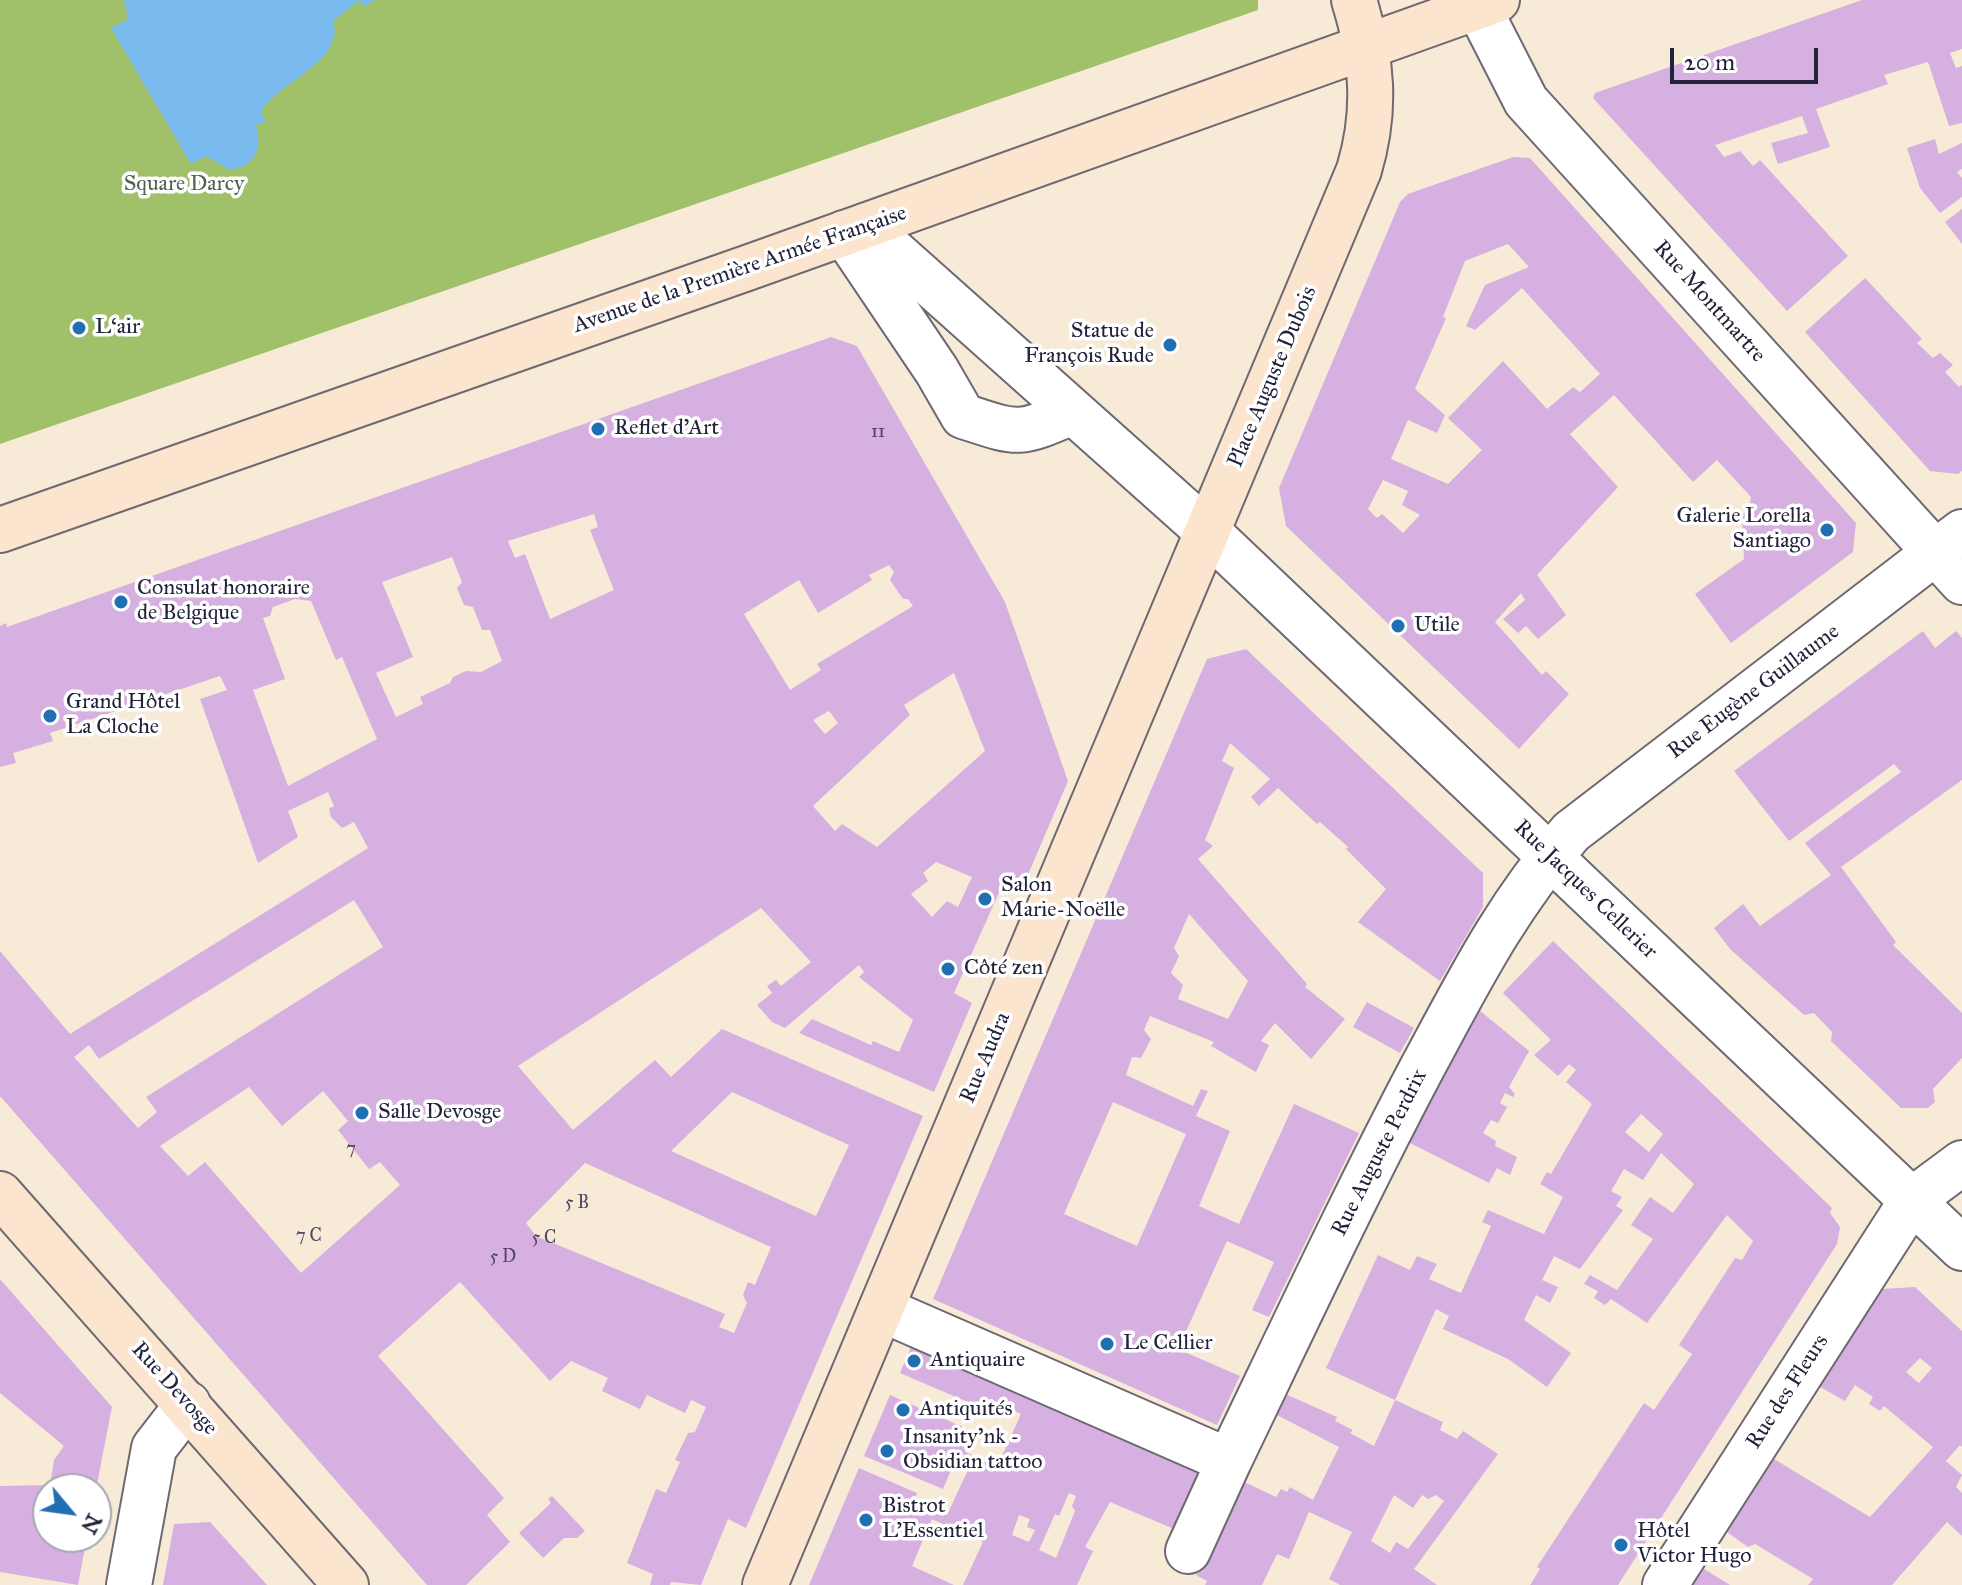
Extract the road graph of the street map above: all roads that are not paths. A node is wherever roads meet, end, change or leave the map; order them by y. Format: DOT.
graph roads {
  1 [pos="1354,0"];
  2 [pos="1483,2"];
  3 [pos="1368,46"];
  4 [pos="854,230"];
  5 [pos="1070,413"];
  6 [pos="0,530"];
  7 [pos="1208,532"];
  8 [pos="1953,556"];
  9 [pos="1550,856"];
  10 [pos="1962,1163"];
  11 [pos="0,1194"];
  12 [pos="1912,1200"];
  13 [pos="1962,1248"];
  14 [pos="881,1309"];
  15 [pos="188,1404"];
  16 [pos="1229,1461"];
  17 [pos="1188,1551"];
  18 [pos="129,1585"];
  19 [pos="346,1585"];
  20 [pos="765,1585"];
  21 [pos="1665,1585"];
  1 -- 3 [label="main road, Place Auguste Dubois"];
  2 -- 3 [label="main road, Avenue de la Première Armée Française"];
  2 -- 8 [label="street, Rue Montmartre"];
  3 -- 4 [label="main road, Avenue de la Première Armée Française"];
  3 -- 7 [label="main road, Place Auguste Dubois"];
  4 -- 5 [label="street"];
  4 -- 5 [label="street"];
  4 -- 6 [label="main road, Avenue de la Première Armée Française"];
  5 -- 7 [label="street"];
  7 -- 9 [label="street, Rue Jacques Cellerier"];
  7 -- 14 [label="main road, Rue Audra"];
  8 -- 9 [label="street, Rue Eugène Guillaume"];
  9 -- 12 [label="street, Rue Jacques Cellerier"];
  9 -- 16 [label="street, Rue Auguste Perdrix"];
  10 -- 12 [label="street"];
  11 -- 15 [label="main road, Rue Devosge"];
  12 -- 13 [label="street, Rue Jacques Cellerier"];
  12 -- 21 [label="street, Rue des Fleurs"];
  14 -- 16 [label="street"];
  14 -- 20 [label="main road, Rue Audra"];
  15 -- 18 [label="street"];
  15 -- 19 [label="main road, Rue Devosge"];
  16 -- 17 [label="street, Rue Auguste Perdrix"];
}
